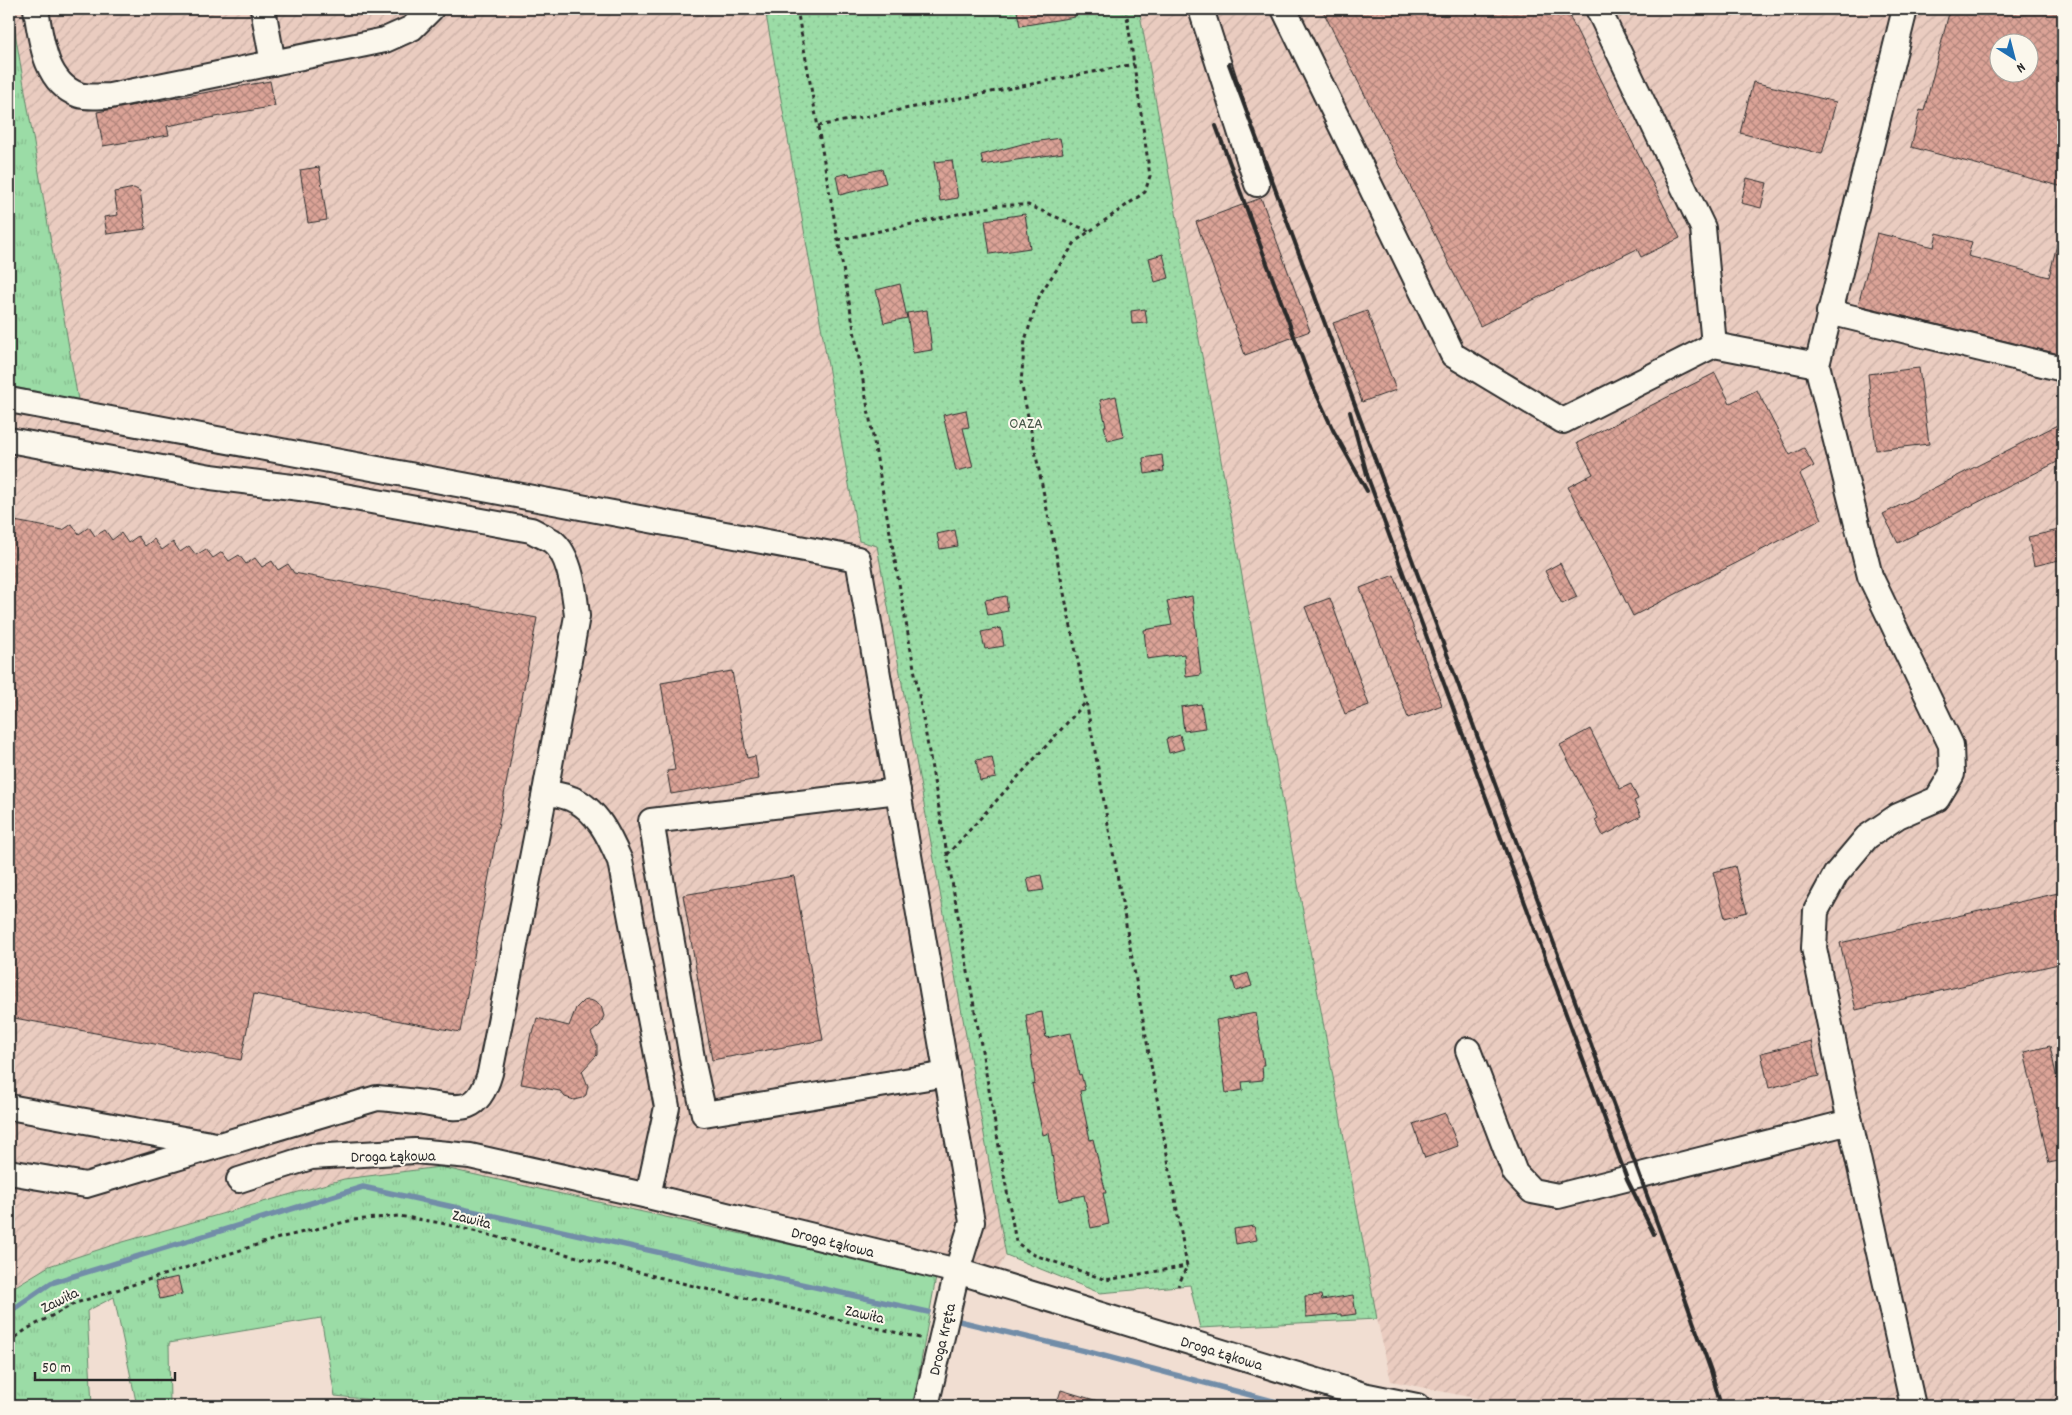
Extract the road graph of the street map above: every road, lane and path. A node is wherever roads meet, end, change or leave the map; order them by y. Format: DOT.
graph roads {
  1 [pos="36,9"];
  2 [pos="263,9"];
  3 [pos="431,9"];
  4 [pos="797,9"];
  5 [pos="1126,9"];
  6 [pos="1201,9"];
  7 [pos="1284,9"];
  8 [pos="1598,9"];
  9 [pos="1905,9"];
  10 [pos="273,63"];
  11 [pos="1134,64"];
  12 [pos="818,126"];
  13 [pos="1257,184"];
  14 [pos="1089,232"];
  15 [pos="838,240"];
  16 [pos="1829,312"];
  17 [pos="1714,344"];
  18 [pos="1817,365"];
  19 [pos="2063,369"];
  20 [pos="9,400"];
  21 [pos="9,440"];
  22 [pos="1086,701"];
  23 [pos="898,791"];
  24 [pos="545,792"];
  25 [pos="947,855"];
  26 [pos="1468,1050"];
  27 [pos="947,1074"];
  28 [pos="9,1107"];
  29 [pos="1850,1122"];
  30 [pos="219,1146"];
  31 [pos="9,1172"];
  32 [pos="239,1180"];
  33 [pos="648,1196"];
  34 [pos="1187,1266"];
  35 [pos="957,1271"];
  36 [pos="1178,1286"];
  37 [pos="941,1339"];
  38 [pos="9,1342"];
  39 [pos="926,1406"];
  40 [pos="1417,1406"];
  41 [pos="1913,1406"];
  1 -- 10 [label="street"];
  2 -- 10 [label="street"];
  3 -- 10 [label="street"];
  4 -- 12 [label="path"];
  5 -- 11 [label="path"];
  6 -- 13 [label="street"];
  7 -- 17 [label="street"];
  8 -- 17 [label="street"];
  9 -- 16 [label="street"];
  11 -- 12 [label="path"];
  11 -- 14 [label="path"];
  12 -- 15 [label="path"];
  14 -- 15 [label="path"];
  14 -- 22 [label="path"];
  15 -- 25 [label="path"];
  16 -- 18 [label="street"];
  16 -- 19 [label="street"];
  17 -- 18 [label="street"];
  18 -- 29 [label="street"];
  20 -- 23 [label="street, Droga Kręta"];
  21 -- 24 [label="street"];
  22 -- 25 [label="path"];
  22 -- 34 [label="path"];
  23 -- 27 [label="street, Droga Kręta"];
  23 -- 27 [label="street"];
  24 -- 30 [label="street"];
  24 -- 33 [label="street"];
  25 -- 34 [label="path"];
  26 -- 29 [label="street"];
  27 -- 35 [label="street, Droga Kręta"];
  28 -- 30 [label="street"];
  29 -- 41 [label="street"];
  30 -- 31 [label="street"];
  32 -- 33 [label="street, Droga Łąkowa"];
  33 -- 35 [label="street, Droga Łąkowa"];
  34 -- 36 [label="path"];
  35 -- 37 [label="street, Droga Kręta"];
  35 -- 40 [label="street, Droga Łąkowa"];
  37 -- 38 [label="path, Zawiła"];
  37 -- 39 [label="street, Droga Kręta"];
}
